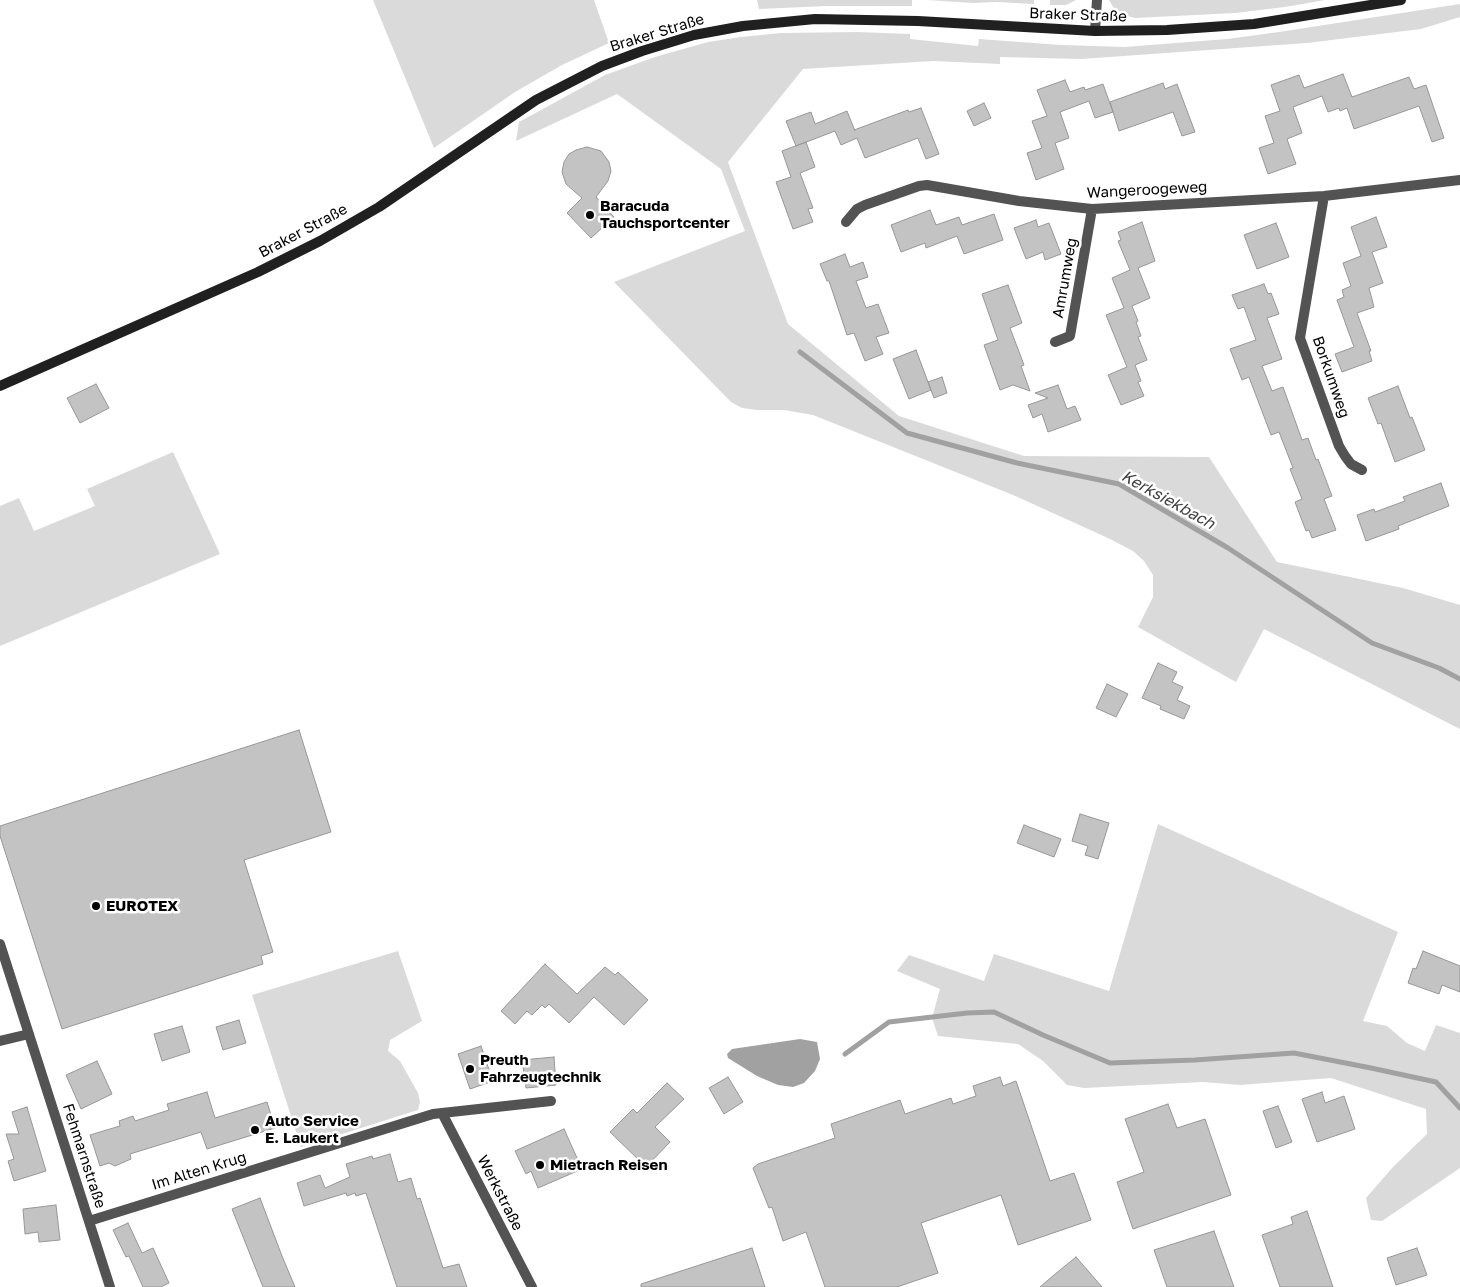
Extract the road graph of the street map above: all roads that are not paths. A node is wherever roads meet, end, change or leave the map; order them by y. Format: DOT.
graph roads {
  1 [pos="1097,0"];
  2 [pos="1401,0"];
  3 [pos="1095,31"];
  4 [pos="1460,180"];
  5 [pos="1324,196"];
  6 [pos="1092,209"];
  7 [pos="846,222"];
  8 [pos="1055,342"];
  9 [pos="0,386"];
  10 [pos="1362,470"];
  11 [pos="0,944"];
  12 [pos="29,1034"];
  13 [pos="0,1041"];
  14 [pos="551,1101"];
  15 [pos="442,1113"];
  16 [pos="89,1221"];
  17 [pos="110,1287"];
  18 [pos="532,1287"];
  1 -- 3 [label="street"];
  2 -- 3 [label="main road, Braker Straße"];
  3 -- 9 [label="main road, Braker Straße"];
  4 -- 5 [label="street, Wangeroogeweg"];
  5 -- 6 [label="street, Wangeroogeweg"];
  5 -- 10 [label="street, Borkumweg"];
  6 -- 7 [label="street, Wangeroogeweg"];
  6 -- 8 [label="street, Amrumweg"];
  11 -- 12 [label="street, Fehmarnstraße"];
  12 -- 13 [label="street"];
  12 -- 16 [label="street, Fehmarnstraße"];
  14 -- 15 [label="street, Im Alten Krug"];
  15 -- 16 [label="street, Im Alten Krug"];
  15 -- 18 [label="street, Werkstraße"];
  16 -- 17 [label="street, Fehmarnstraße"];
}
